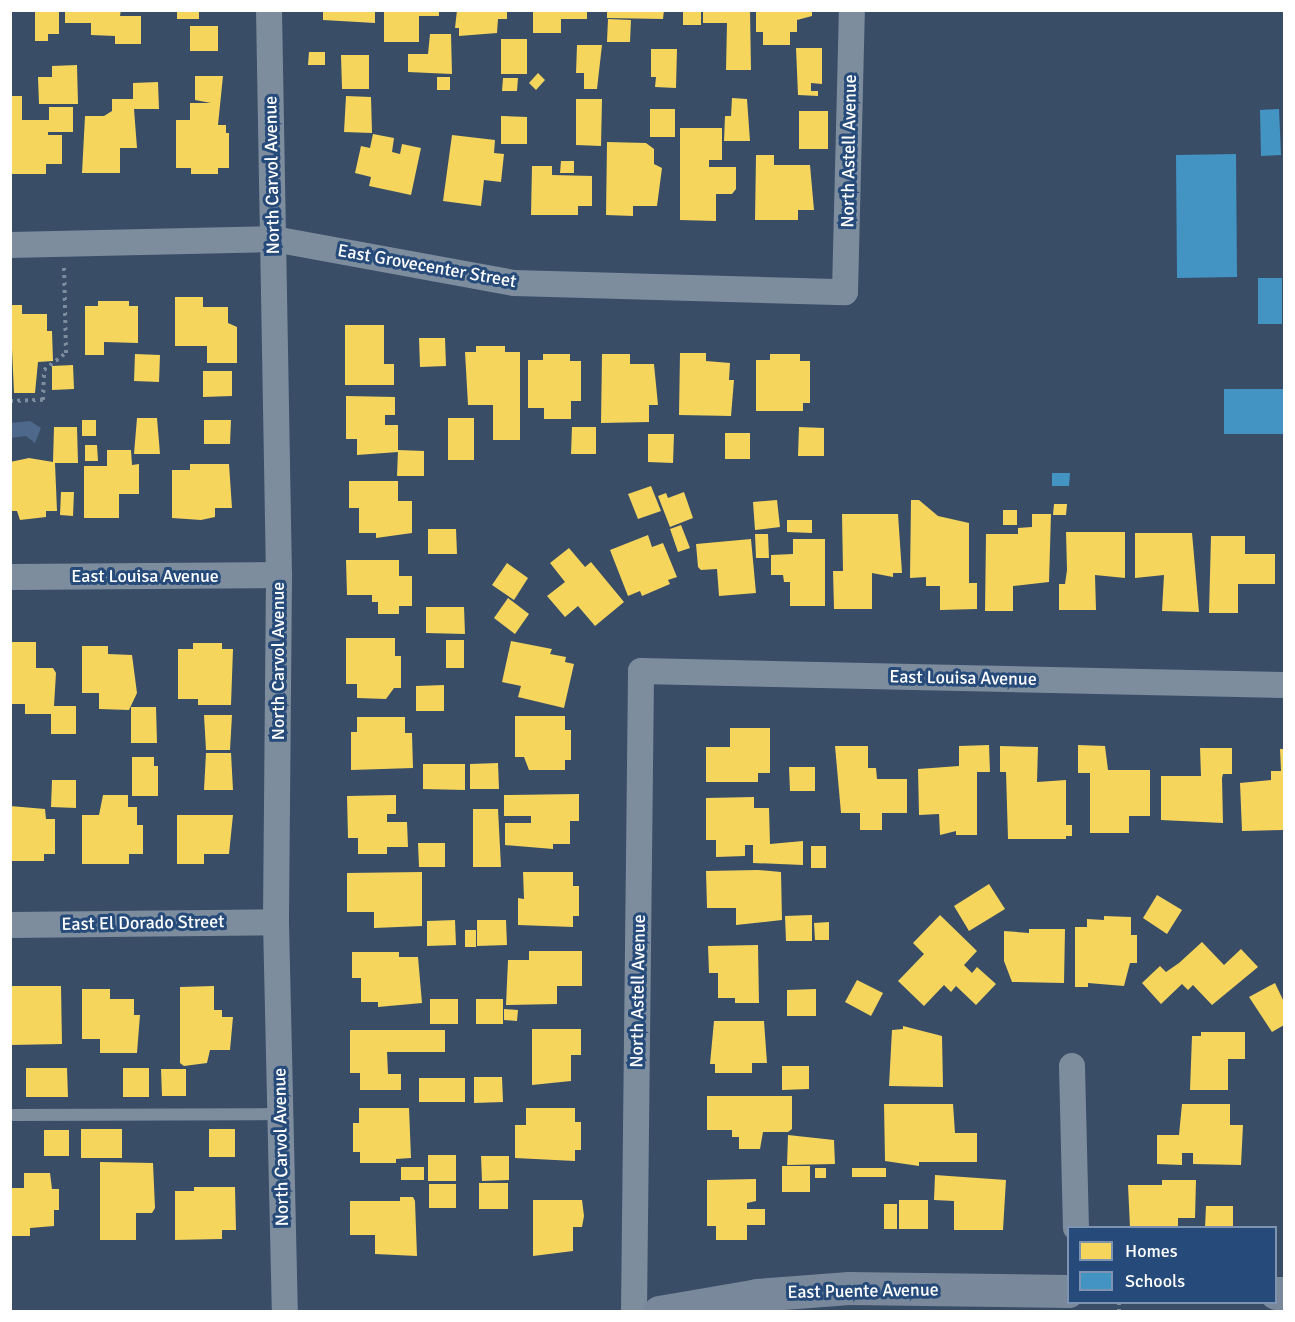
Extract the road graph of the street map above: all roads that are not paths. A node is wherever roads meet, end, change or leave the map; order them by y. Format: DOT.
graph roads {
  1 [pos="269,10"];
  2 [pos="852,10"];
  3 [pos="274,239"];
  4 [pos="10,245"];
  5 [pos="845,292"];
  6 [pos="279,575"];
  7 [pos="10,577"];
  8 [pos="641,671"];
  9 [pos="1284,685"];
  10 [pos="276,922"];
  11 [pos="10,925"];
  12 [pos="1071,1066"];
  13 [pos="280,1114"];
  14 [pos="10,1115"];
  15 [pos="1076,1226"];
  16 [pos="1067,1291"];
  17 [pos="758,1303"];
  18 [pos="285,1311"];
  19 [pos="634,1311"];
  20 [pos="659,1311"];
  1 -- 3 [label="street, North Carvol Avenue"];
  2 -- 5 [label="street, North Astell Avenue"];
  3 -- 4 [label="street, East Grovecenter Street"];
  3 -- 5 [label="street, East Grovecenter Street"];
  3 -- 6 [label="street, North Carvol Avenue"];
  6 -- 7 [label="street, East Louisa Avenue"];
  6 -- 10 [label="street, North Carvol Avenue"];
  8 -- 9 [label="street, East Louisa Avenue"];
  8 -- 19 [label="street, North Astell Avenue"];
  10 -- 11 [label="street, East El Dorado Street"];
  10 -- 13 [label="street, North Carvol Avenue"];
  12 -- 15 [label="street"];
  13 -- 14 [label="lane"];
  13 -- 18 [label="street, North Carvol Avenue"];
  16 -- 17 [label="main road, East Puente Avenue"];
  17 -- 20 [label="main road, East Puente Avenue"];
}
